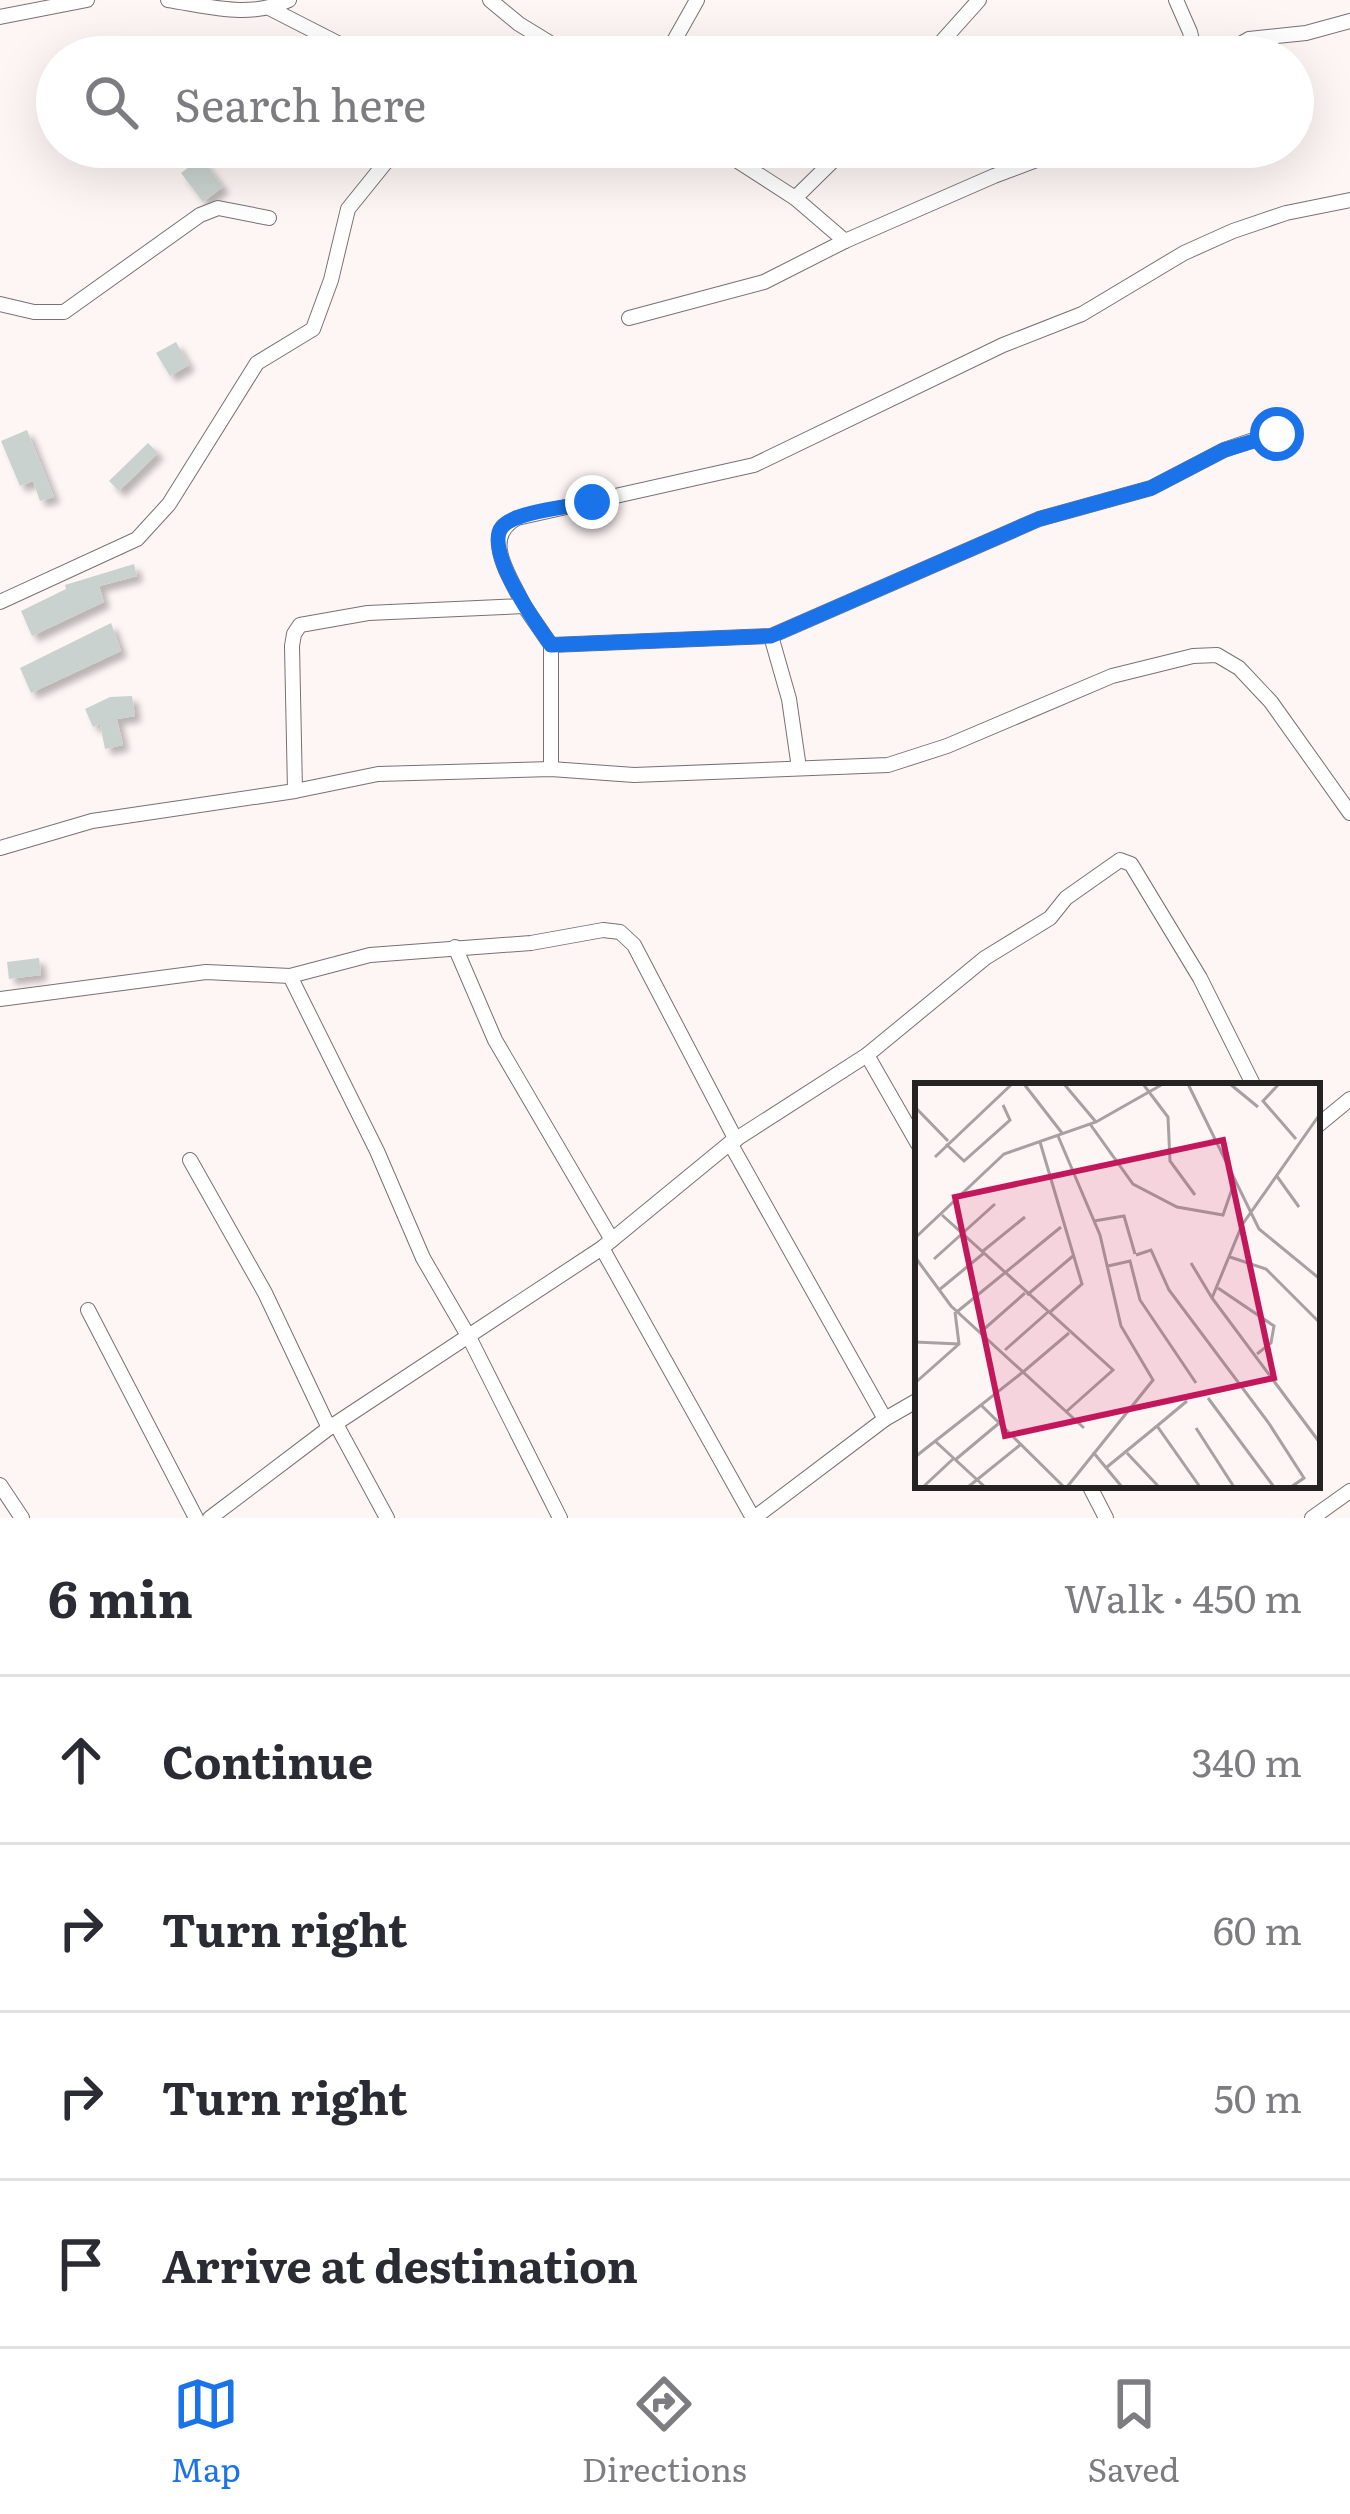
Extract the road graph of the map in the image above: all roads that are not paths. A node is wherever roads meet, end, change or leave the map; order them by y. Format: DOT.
graph roads {
  1 [pos="87,0"];
  2 [pos="168,0"];
  3 [pos="289,0"];
  4 [pos="490,0"];
  5 [pos="697,0"];
  6 [pos="979,0"];
  7 [pos="1176,0"];
  8 [pos="271,9"];
  9 [pos="0,16"];
  10 [pos="1350,21"];
  11 [pos="324,36"];
  12 [pos="539,36"];
  13 [pos="677,36"];
  14 [pos="947,36"];
  15 [pos="1191,36"];
  16 [pos="1278,36"];
  17 [pos="381,168"];
  18 [pos="749,168"];
  19 [pos="825,168"];
  20 [pos="1015,168"];
  21 [pos="795,197"];
  22 [pos="1350,200"];
  23 [pos="268,218"];
  24 [pos="845,241"];
  25 [pos="0,304"];
  26 [pos="629,318"];
  27 [pos="1286,430"];
  28 [pos="0,602"];
  29 [pos="524,606"];
  30 [pos="771,636"];
  31 [pos="551,645"];
  32 [pos="799,768"];
  33 [pos="551,769"];
  34 [pos="295,791"];
  35 [pos="1350,813"];
  36 [pos="0,848"];
  37 [pos="455,947"];
  38 [pos="290,976"];
  39 [pos="0,999"];
  40 [pos="867,1054"];
  41 [pos="1252,1083"];
  42 [pos="1350,1099"];
  43 [pos="1320,1124"];
  44 [pos="915,1139"];
  45 [pos="733,1142"];
  46 [pos="190,1160"];
  47 [pos="607,1244"];
  48 [pos="88,1310"];
  49 [pos="470,1339"];
  50 [pos="915,1402"];
  51 [pos="885,1419"];
  52 [pos="333,1426"];
  53 [pos="0,1485"];
  54 [pos="1091,1488"];
  55 [pos="1350,1491"];
  56 [pos="22,1518"];
  57 [pos="196,1518"];
  58 [pos="210,1518"];
  59 [pos="387,1518"];
  60 [pos="560,1518"];
  61 [pos="754,1518"];
  62 [pos="1106,1518"];
  63 [pos="1312,1518"];
  1 -- 9 [label="street"];
  2 -- 8 [label="street"];
  3 -- 8 [label="street"];
  4 -- 12 [label="street"];
  5 -- 13 [label="street"];
  6 -- 14 [label="street"];
  7 -- 15 [label="street"];
  8 -- 11 [label="street"];
  10 -- 16 [label="street"];
  17 -- 28 [label="street"];
  18 -- 21 [label="street"];
  19 -- 21 [label="street"];
  20 -- 24 [label="street"];
  21 -- 24 [label="street"];
  22 -- 29 [label="street"];
  23 -- 25 [label="street"];
  24 -- 26 [label="street"];
  27 -- 30 [label="street"];
  29 -- 31 [label="street"];
  29 -- 34 [label="street"];
  30 -- 31 [label="street"];
  30 -- 32 [label="street"];
  31 -- 33 [label="street"];
  32 -- 33 [label="street"];
  32 -- 35 [label="street"];
  33 -- 34 [label="street"];
  34 -- 36 [label="street"];
  37 -- 38 [label="street"];
  37 -- 45 [label="street"];
  37 -- 47 [label="street"];
  38 -- 39 [label="street"];
  38 -- 49 [label="street"];
  40 -- 41 [label="street"];
  40 -- 44 [label="street"];
  40 -- 45 [label="street"];
  42 -- 43 [label="street"];
  45 -- 47 [label="street"];
  45 -- 51 [label="street"];
  46 -- 52 [label="street"];
  47 -- 49 [label="street"];
  47 -- 61 [label="street"];
  48 -- 57 [label="street"];
  49 -- 52 [label="street"];
  49 -- 60 [label="street"];
  50 -- 51 [label="street"];
  51 -- 61 [label="street"];
  52 -- 58 [label="street"];
  52 -- 59 [label="street"];
  53 -- 56 [label="street"];
  54 -- 62 [label="street"];
  55 -- 63 [label="street"];
}
